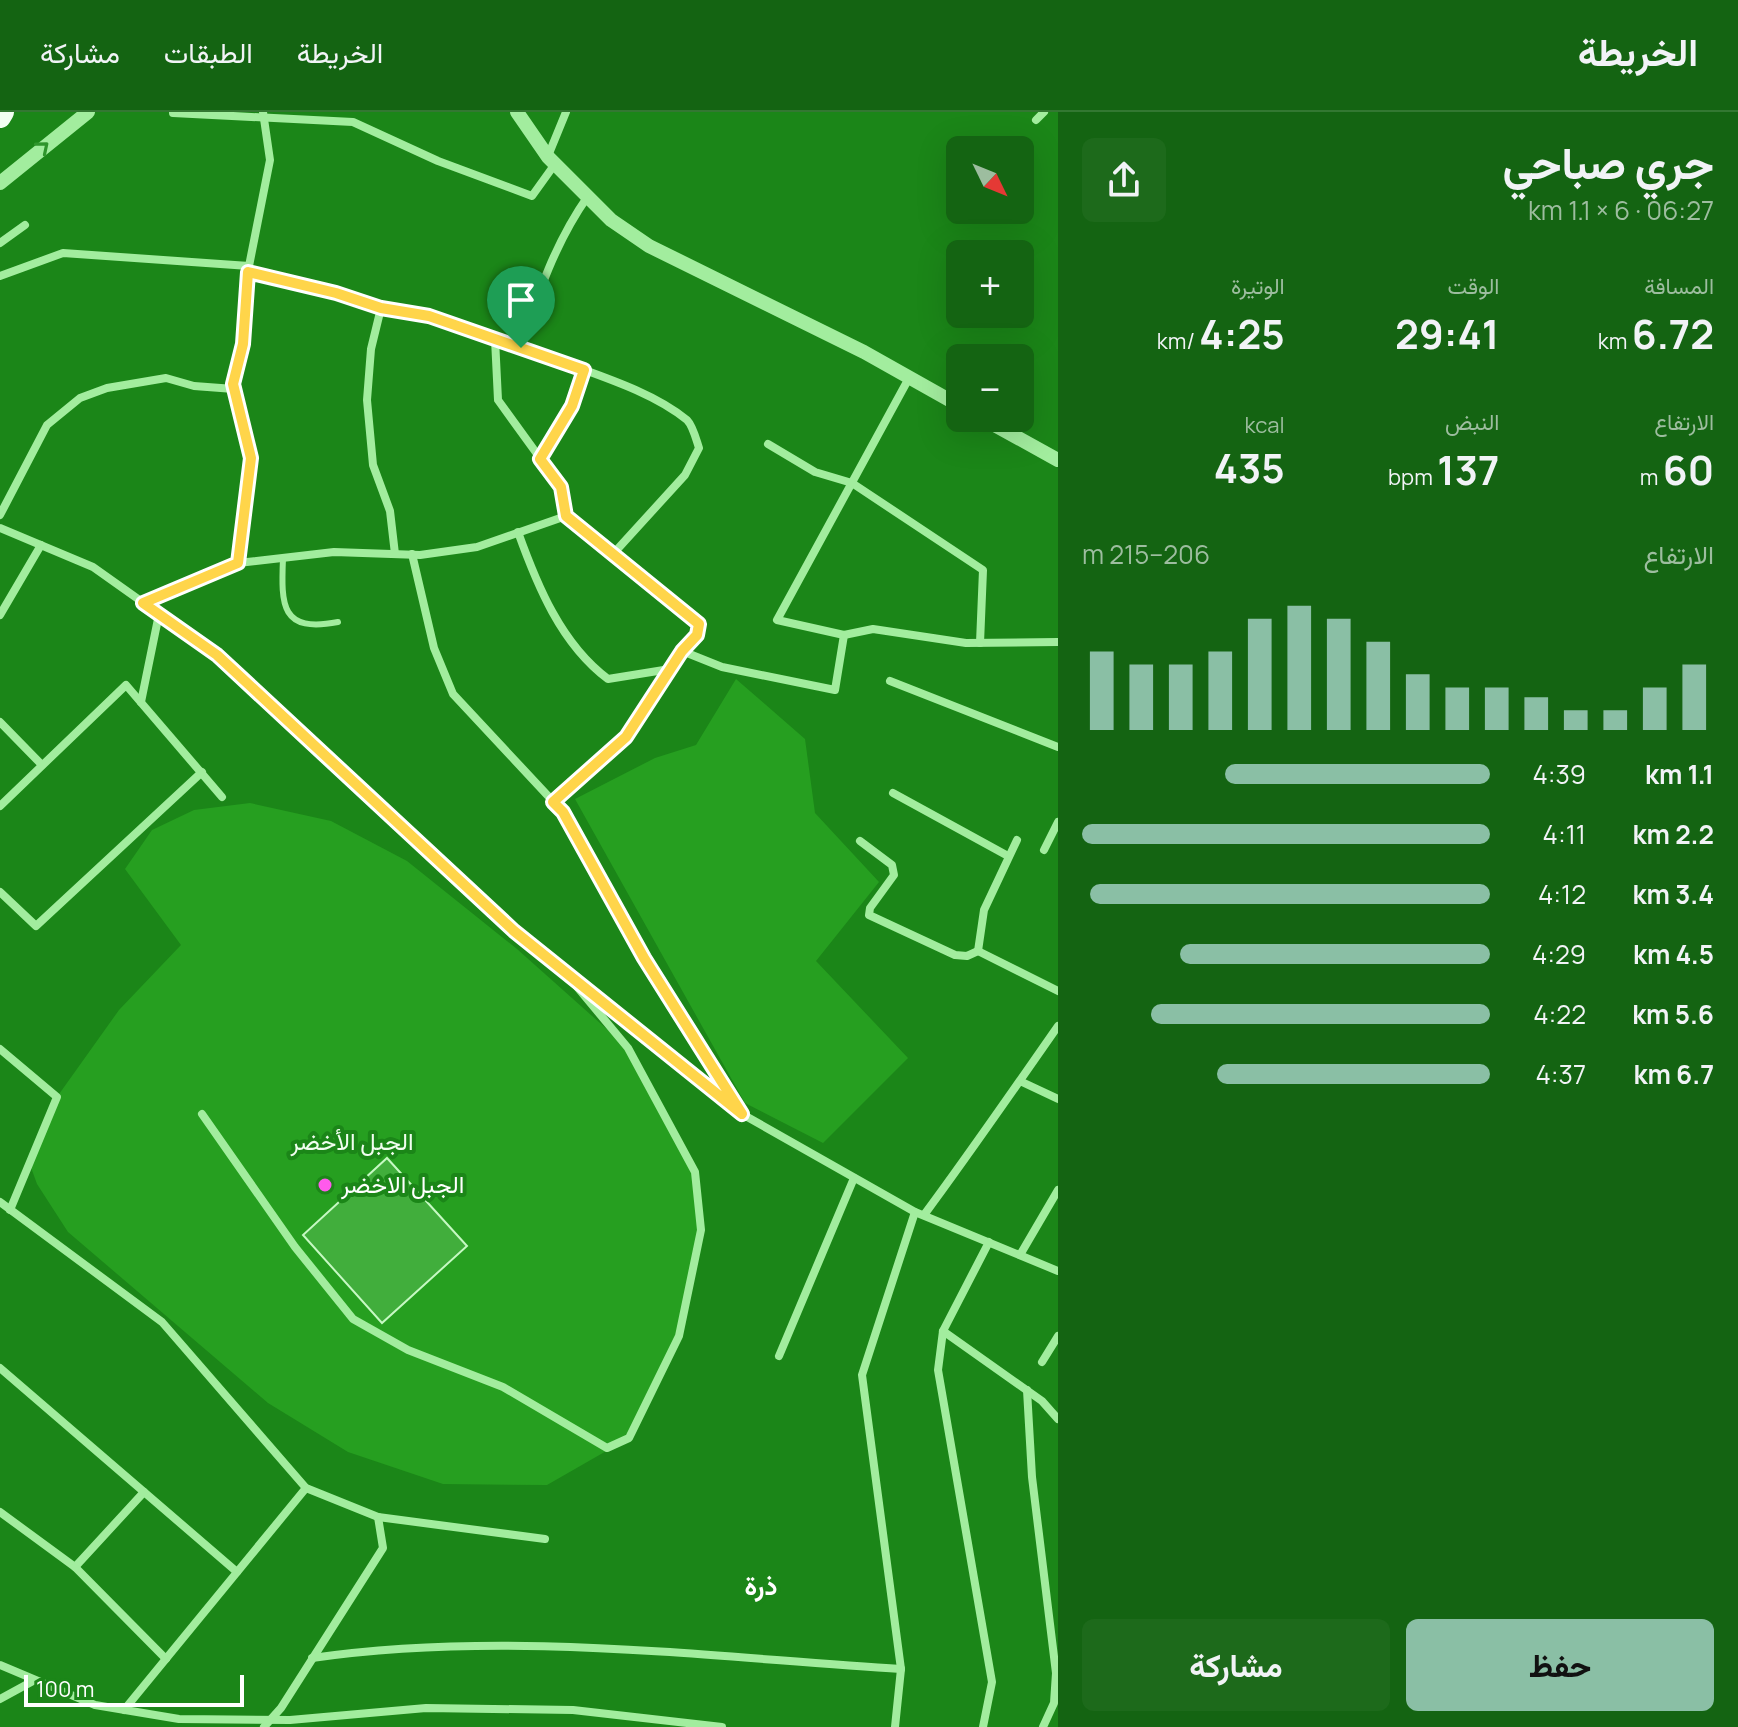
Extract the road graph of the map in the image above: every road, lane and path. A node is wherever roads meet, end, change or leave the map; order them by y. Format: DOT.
graph roads {
  1 [pos="88,112"];
  2 [pos="517,112"];
  3 [pos="566,112"];
  4 [pos="1044,112"];
  5 [pos="173,113"];
  6 [pos="264,114"];
  7 [pos="1036,120"];
  8 [pos="551,160"];
  9 [pos="0,183"];
  10 [pos="588,196"];
  11 [pos="25,225"];
  12 [pos="0,243"];
  13 [pos="249,269"];
  14 [pos="0,276"];
  15 [pos="381,308"];
  16 [pos="495,339"];
  17 [pos="521,348"];
  18 [pos="584,370"];
  19 [pos="909,378"];
  20 [pos="234,389"];
  21 [pos="946,398"];
  22 [pos="1007,432"];
  23 [pos="768,444"];
  24 [pos="540,459"];
  25 [pos="1058,460"];
  26 [pos="852,483"];
  27 [pos="0,515"];
  28 [pos="566,516"];
  29 [pos="0,528"];
  30 [pos="518,532"];
  31 [pos="41,545"];
  32 [pos="395,554"];
  33 [pos="412,554"];
  34 [pos="613,554"];
  35 [pos="283,558"];
  36 [pos="238,563"];
  37 [pos="143,603"];
  38 [pos="159,614"];
  39 [pos="0,615"];
  40 [pos="338,622"];
  41 [pos="844,635"];
  42 [pos="1058,642"];
  43 [pos="980,643"];
  44 [pos="682,651"];
  45 [pos="670,669"];
  46 [pos="890,681"];
  47 [pos="141,702"];
  48 [pos="0,722"];
  49 [pos="1058,747"];
  50 [pos="42,765"];
  51 [pos="202,772"];
  52 [pos="893,793"];
  53 [pos="222,797"];
  54 [pos="553,802"];
  55 [pos="0,806"];
  56 [pos="1058,822"];
  57 [pos="1017,840"];
  58 [pos="860,841"];
  59 [pos="1044,850"];
  60 [pos="1008,856"];
  61 [pos="0,892"];
  62 [pos="978,951"];
  63 [pos="562,969"];
  64 [pos="1058,991"];
  65 [pos="1058,1026"];
  66 [pos="0,1049"];
  67 [pos="1022,1082"];
  68 [pos="1058,1099"];
  69 [pos="202,1114"];
  70 [pos="742,1114"];
  71 [pos="854,1178"];
  72 [pos="1058,1190"];
  73 [pos="0,1202"];
  74 [pos="10,1210"];
  75 [pos="919,1214"];
  76 [pos="989,1242"];
  77 [pos="1020,1255"];
  78 [pos="1058,1271"];
  79 [pos="943,1331"];
  80 [pos="1058,1336"];
  81 [pos="779,1356"];
  82 [pos="1042,1362"];
  83 [pos="0,1368"];
  84 [pos="1027,1390"];
  85 [pos="1058,1419"];
  86 [pos="306,1488"];
  87 [pos="144,1492"];
  88 [pos="0,1512"];
  89 [pos="378,1517"];
  90 [pos="545,1539"];
  91 [pos="75,1567"];
  92 [pos="237,1572"];
  93 [pos="312,1658"];
  94 [pos="166,1659"];
  95 [pos="0,1665"];
  96 [pos="901,1669"];
  97 [pos="33,1681"];
  98 [pos="0,1699"];
  99 [pos="124,1710"];
  100 [pos="290,1720"];
  101 [pos="267,1724"];
  102 [pos="300,1727"];
  103 [pos="722,1727"];
  104 [pos="895,1727"];
  105 [pos="983,1727"];
  106 [pos="1043,1727"];
  9 -- 1 [label="street, one-way"];
  2 -- 8 [label="street"];
  3 -- 8 [label="street"];
  4 -- 7 [label="street"];
  5 -- 6 [label="street"];
  6 -- 8 [label="street"];
  6 -- 13 [label="street"];
  8 -- 10 [label="street"];
  10 -- 17 [label="street"];
  10 -- 19 [label="street"];
  11 -- 12 [label="street"];
  13 -- 14 [label="street"];
  13 -- 15 [label="street"];
  13 -- 20 [label="street"];
  15 -- 16 [label="street"];
  15 -- 32 [label="street"];
  16 -- 17 [label="street"];
  16 -- 24 [label="street"];
  17 -- 18 [label="street"];
  18 -- 24 [label="street"];
  18 -- 34 [label="street"];
  19 -- 21 [label="street"];
  19 -- 26 [label="street"];
  20 -- 27 [label="street"];
  20 -- 36 [label="street"];
  22 -- 25 [label="street"];
  23 -- 26 [label="street"];
  24 -- 28 [label="street"];
  26 -- 41 [label="street"];
  26 -- 43 [label="street"];
  28 -- 30 [label="street"];
  28 -- 34 [label="street"];
  29 -- 31 [label="street"];
  30 -- 33 [label="street"];
  30 -- 45 [label="street"];
  31 -- 37 [label="street"];
  31 -- 39 [label="street"];
  32 -- 33 [label="street"];
  32 -- 35 [label="street"];
  33 -- 54 [label="street"];
  34 -- 44 [label="street"];
  35 -- 36 [label="street"];
  35 -- 40 [label="lane"];
  36 -- 37 [label="street"];
  37 -- 38 [label="street"];
  38 -- 47 [label="street"];
  38 -- 63 [label="street"];
  41 -- 43 [label="street"];
  41 -- 44 [label="street"];
  42 -- 43 [label="street"];
  44 -- 45 [label="street"];
  45 -- 54 [label="street"];
  46 -- 49 [label="street"];
  47 -- 50 [label="street"];
  47 -- 51 [label="street"];
  48 -- 50 [label="street"];
  50 -- 55 [label="street"];
  51 -- 53 [label="street"];
  51 -- 61 [label="street"];
  52 -- 60 [label="street"];
  54 -- 70 [label="street"];
  56 -- 59 [label="street"];
  57 -- 60 [label="street"];
  58 -- 62 [label="street"];
  60 -- 62 [label="street"];
  62 -- 64 [label="street"];
  63 -- 69 [label="street"];
  63 -- 70 [label="street"];
  65 -- 67 [label="street"];
  66 -- 74 [label="street"];
  67 -- 68 [label="street"];
  67 -- 75 [label="street"];
  70 -- 71 [label="street"];
  71 -- 75 [label="street"];
  71 -- 81 [label="street"];
  72 -- 77 [label="street"];
  73 -- 74 [label="street"];
  74 -- 86 [label="street"];
  75 -- 76 [label="street"];
  75 -- 96 [label="street"];
  76 -- 77 [label="street"];
  76 -- 79 [label="street"];
  77 -- 78 [label="street"];
  79 -- 84 [label="street"];
  79 -- 105 [label="street"];
  80 -- 82 [label="street"];
  83 -- 87 [label="street"];
  84 -- 85 [label="street"];
  84 -- 106 [label="street"];
  86 -- 89 [label="street"];
  86 -- 92 [label="street"];
  87 -- 91 [label="street"];
  87 -- 92 [label="street"];
  88 -- 91 [label="street"];
  89 -- 90 [label="street"];
  89 -- 93 [label="street"];
  91 -- 94 [label="street"];
  92 -- 94 [label="street"];
  93 -- 96 [label="street"];
  93 -- 101 [label="street"];
  94 -- 99 [label="street"];
  95 -- 97 [label="street"];
  96 -- 104 [label="street"];
  97 -- 98 [label="street"];
  97 -- 99 [label="street"];
  99 -- 101 [label="street"];
  100 -- 101 [label="street"];
  100 -- 102 [label="street"];
  100 -- 103 [label="street"];
}
